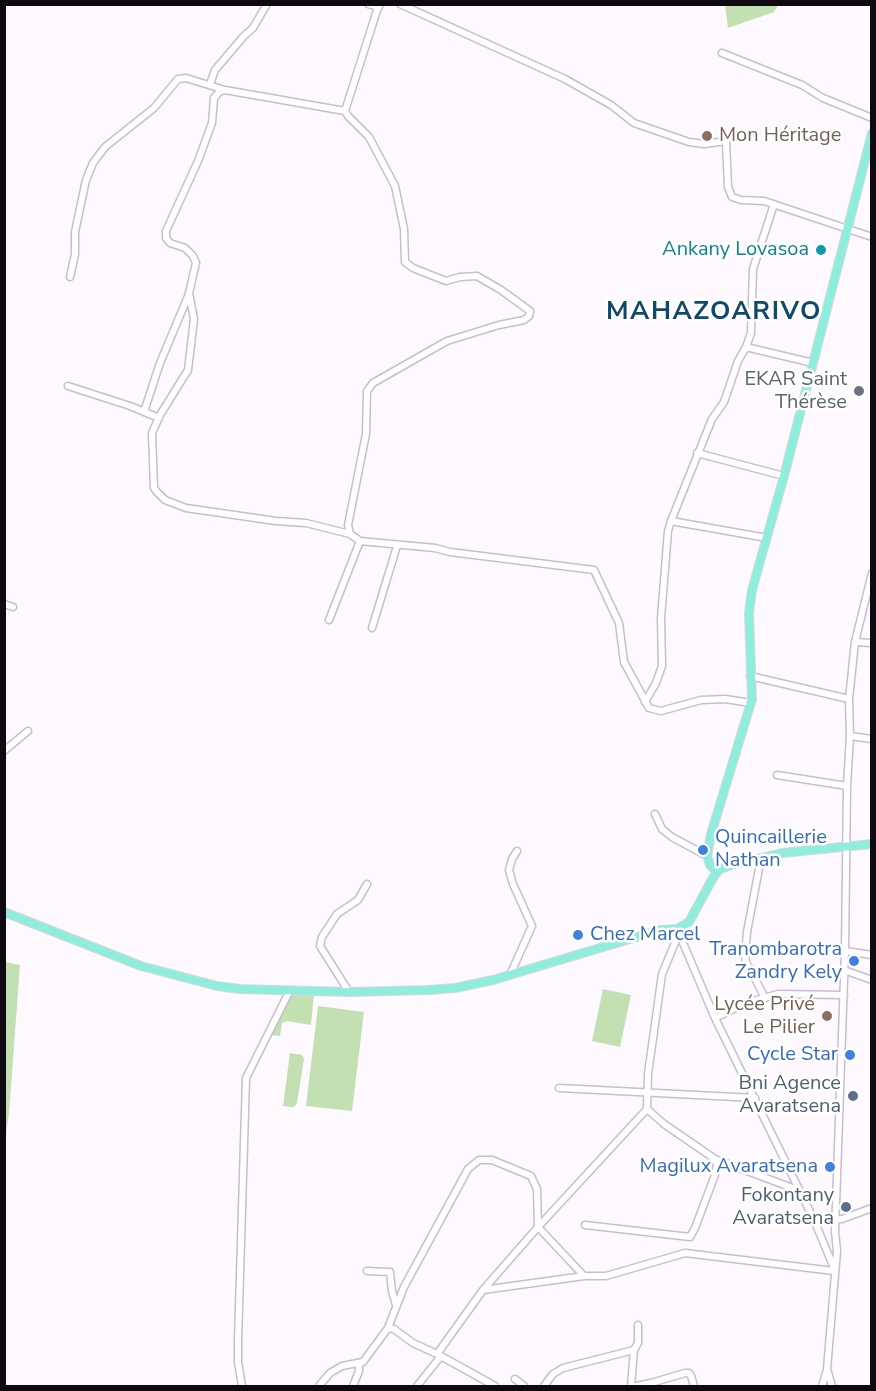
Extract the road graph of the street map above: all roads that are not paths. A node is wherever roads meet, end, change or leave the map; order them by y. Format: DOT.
graph roads {
  1 [pos="267,4"];
  2 [pos="368,4"];
  3 [pos="400,4"];
  4 [pos="379,6"];
  5 [pos="722,53"];
  6 [pos="210,84"];
  7 [pos="225,90"];
  8 [pos="345,111"];
  9 [pos="872,118"];
  10 [pos="872,133"];
  11 [pos="774,204"];
  12 [pos="846,229"];
  13 [pos="872,237"];
  14 [pos="70,277"];
  15 [pos="189,293"];
  16 [pos="746,347"];
  17 [pos="813,363"];
  18 [pos="68,386"];
  19 [pos="144,412"];
  20 [pos="159,418"];
  21 [pos="697,453"];
  22 [pos="784,476"];
  23 [pos="671,521"];
  24 [pos="350,534"];
  25 [pos="767,538"];
  26 [pos="360,541"];
  27 [pos="397,546"];
  28 [pos="872,573"];
  29 [pos="4,604"];
  30 [pos="13,607"];
  31 [pos="329,620"];
  32 [pos="372,628"];
  33 [pos="855,642"];
  34 [pos="872,643"];
  35 [pos="750,676"];
  36 [pos="849,699"];
  37 [pos="645,702"];
  38 [pos="751,702"];
  39 [pos="28,731"];
  40 [pos="850,736"];
  41 [pos="872,739"];
  42 [pos="4,751"];
  43 [pos="777,775"];
  44 [pos="847,786"];
  45 [pos="655,814"];
  46 [pos="872,844"];
  47 [pos="846,846"];
  48 [pos="517,851"];
  49 [pos="706,856"];
  50 [pos="761,858"];
  51 [pos="717,872"];
  52 [pos="368,884"];
  53 [pos="4,912"];
  54 [pos="677,929"];
  55 [pos="845,951"];
  56 [pos="872,955"];
  57 [pos="844,970"];
  58 [pos="510,975"];
  59 [pos="872,980"];
  60 [pos="290,990"];
  61 [pos="350,992"];
  62 [pos="844,995"];
  63 [pos="764,999"];
  64 [pos="715,1018"];
  65 [pos="559,1088"];
  66 [pos="646,1094"];
  67 [pos="755,1098"];
  68 [pos="647,1109"];
  69 [pos="715,1160"];
  70 [pos="798,1190"];
  71 [pos="872,1208"];
  72 [pos="836,1219"];
  73 [pos="814,1220"];
  74 [pos="585,1225"];
  75 [pos="538,1227"];
  76 [pos="834,1270"];
  77 [pos="367,1271"];
  78 [pos="584,1276"];
  79 [pos="483,1290"];
  80 [pos="396,1306"];
  81 [pos="638,1324"];
  82 [pos="388,1328"];
  83 [pos="634,1350"];
  84 [pos="439,1355"];
  85 [pos="359,1363"];
  86 [pos="827,1369"];
  87 [pos="515,1379"];
  88 [pos="651,1385"];
  89 [pos="242,1386"];
  90 [pos="319,1386"];
  91 [pos="353,1386"];
  92 [pos="417,1386"];
  93 [pos="495,1386"];
  94 [pos="524,1386"];
  95 [pos="544,1386"];
  96 [pos="633,1386"];
  97 [pos="694,1386"];
  98 [pos="822,1386"];
  99 [pos="832,1386"];
  1 -- 6 [label="street"];
  2 -- 4 [label="street"];
  3 -- 11 [label="street"];
  4 -- 8 [label="street"];
  5 -- 9 [label="street"];
  6 -- 7 [label="street"];
  6 -- 14 [label="street"];
  7 -- 8 [label="street"];
  7 -- 15 [label="street"];
  8 -- 24 [label="street"];
  10 -- 12 [label="main road"];
  11 -- 12 [label="street"];
  11 -- 16 [label="street"];
  12 -- 13 [label="street"];
  12 -- 17 [label="main road"];
  15 -- 19 [label="street"];
  15 -- 20 [label="street"];
  16 -- 17 [label="street"];
  16 -- 21 [label="street"];
  17 -- 22 [label="main road"];
  18 -- 19 [label="street"];
  19 -- 20 [label="street"];
  20 -- 24 [label="street"];
  21 -- 22 [label="street"];
  21 -- 23 [label="street"];
  22 -- 25 [label="main road"];
  23 -- 25 [label="street"];
  23 -- 37 [label="street"];
  24 -- 26 [label="street"];
  25 -- 35 [label="main road"];
  26 -- 27 [label="street"];
  26 -- 31 [label="street"];
  27 -- 32 [label="street"];
  27 -- 37 [label="street"];
  28 -- 33 [label="street"];
  29 -- 30 [label="street"];
  33 -- 34 [label="street"];
  33 -- 36 [label="street"];
  35 -- 36 [label="street"];
  35 -- 38 [label="main road"];
  36 -- 40 [label="street"];
  37 -- 38 [label="street"];
  38 -- 49 [label="main road"];
  39 -- 42 [label="street"];
  40 -- 41 [label="street"];
  40 -- 44 [label="street"];
  43 -- 44 [label="street"];
  44 -- 47 [label="street"];
  45 -- 49 [label="street"];
  46 -- 47 [label="main road"];
  47 -- 50 [label="main road"];
  47 -- 55 [label="street"];
  48 -- 58 [label="street"];
  49 -- 51 [label="main road"];
  50 -- 51 [label="main road"];
  50 -- 63 [label="street"];
  51 -- 54 [label="main road"];
  52 -- 61 [label="street"];
  53 -- 60 [label="main road"];
  54 -- 58 [label="main road"];
  54 -- 64 [label="street"];
  54 -- 66 [label="street"];
  55 -- 56 [label="street"];
  55 -- 57 [label="street"];
  57 -- 59 [label="street"];
  57 -- 62 [label="street"];
  58 -- 61 [label="main road"];
  60 -- 61 [label="main road"];
  60 -- 89 [label="street"];
  62 -- 63 [label="street"];
  62 -- 72 [label="street"];
  63 -- 64 [label="street"];
  64 -- 67 [label="street"];
  65 -- 66 [label="street"];
  66 -- 67 [label="street"];
  66 -- 68 [label="street"];
  67 -- 70 [label="street"];
  68 -- 69 [label="street"];
  68 -- 75 [label="street"];
  69 -- 70 [label="street"];
  69 -- 74 [label="street"];
  70 -- 73 [label="street"];
  71 -- 72 [label="street"];
  72 -- 73 [label="street"];
  72 -- 76 [label="street"];
  73 -- 76 [label="street"];
  75 -- 78 [label="street"];
  75 -- 79 [label="street"];
  75 -- 80 [label="street"];
  76 -- 78 [label="street"];
  76 -- 86 [label="street"];
  77 -- 80 [label="street"];
  78 -- 79 [label="street"];
  79 -- 84 [label="street"];
  80 -- 82 [label="street"];
  81 -- 83 [label="street"];
  82 -- 84 [label="street"];
  82 -- 85 [label="street"];
  83 -- 95 [label="street"];
  83 -- 96 [label="street"];
  84 -- 92 [label="street"];
  84 -- 93 [label="street"];
  85 -- 90 [label="street"];
  85 -- 91 [label="street"];
  86 -- 98 [label="street"];
  86 -- 99 [label="street"];
  87 -- 94 [label="street"];
  88 -- 96 [label="street"];
  88 -- 97 [label="street"];
}
